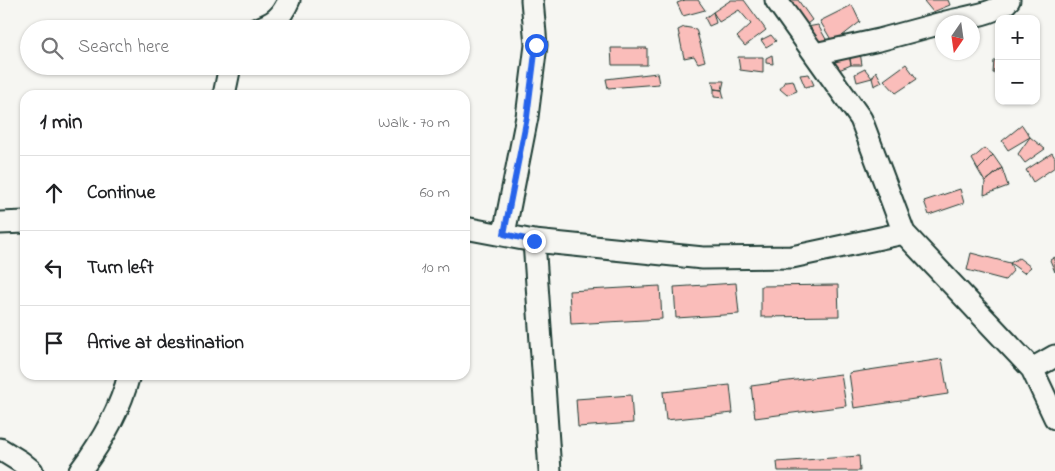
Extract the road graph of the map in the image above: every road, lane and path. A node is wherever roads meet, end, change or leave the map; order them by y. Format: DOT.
graph roads {
  1 [pos="289,0"];
  2 [pos="532,0"];
  3 [pos="776,0"];
  4 [pos="1009,0"];
  5 [pos="975,15"];
  6 [pos="277,20"];
  7 [pos="935,26"];
  8 [pos="815,54"];
  9 [pos="228,75"];
  10 [pos="225,90"];
  11 [pos="20,222"];
  12 [pos="0,223"];
  13 [pos="470,229"];
  14 [pos="504,234"];
  15 [pos="904,234"];
  16 [pos="534,241"];
  17 [pos="1055,356"];
  18 [pos="1032,370"];
  19 [pos="128,380"];
  20 [pos="1055,418"];
  21 [pos="0,449"];
  22 [pos="32,471"];
  23 [pos="80,471"];
  24 [pos="550,471"];
  1 -- 6 [label="street"];
  2 -- 14 [label="street"];
  3 -- 8 [label="street"];
  4 -- 5 [label="street"];
  7 -- 8 [label="street"];
  8 -- 15 [label="street"];
  9 -- 10 [label="street"];
  11 -- 12 [label="street"];
  13 -- 14 [label="street"];
  14 -- 16 [label="street"];
  15 -- 16 [label="street"];
  15 -- 18 [label="street"];
  16 -- 24 [label="street"];
  17 -- 18 [label="street"];
  18 -- 20 [label="street"];
  19 -- 23 [label="street"];
  21 -- 22 [label="street"];
}
